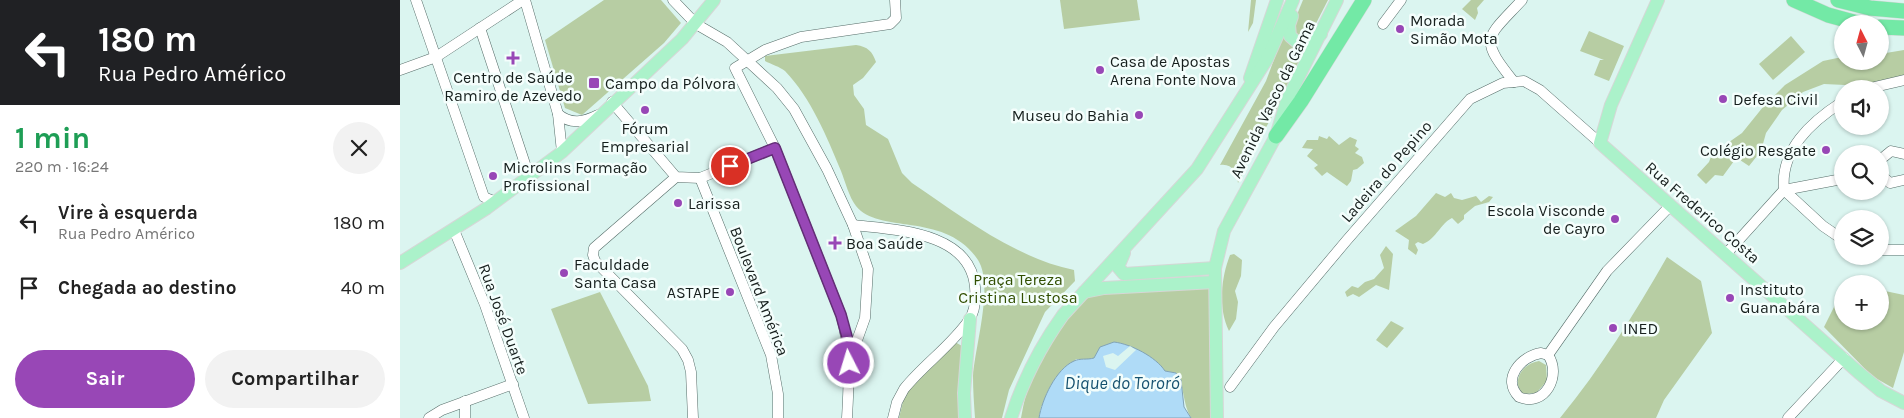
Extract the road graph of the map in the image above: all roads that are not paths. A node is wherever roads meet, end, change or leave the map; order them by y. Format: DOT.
graph roads {
  1 [pos="416,0"];
  2 [pos="524,0"];
  3 [pos="673,0"];
  4 [pos="714,0"];
  5 [pos="895,0"];
  6 [pos="1278,0"];
  7 [pos="1293,0"];
  8 [pos="1299,0"];
  9 [pos="1337,0"];
  10 [pos="1354,0"];
  11 [pos="1364,0"];
  12 [pos="1401,0"];
  13 [pos="1522,0"];
  14 [pos="1658,0"];
  15 [pos="1794,0"];
  16 [pos="1838,0"];
  17 [pos="1904,11"];
  18 [pos="1834,17"];
  19 [pos="696,24"];
  20 [pos="1383,24"];
  21 [pos="1889,27"];
  22 [pos="480,28"];
  23 [pos="1904,28"];
  24 [pos="1323,32"];
  25 [pos="436,57"];
  26 [pos="748,60"];
  27 [pos="400,70"];
  28 [pos="1319,72"];
  29 [pos="1904,80"];
  30 [pos="1514,82"];
  31 [pos="1889,84"];
  32 [pos="1246,92"];
  33 [pos="612,102"];
  34 [pos="1834,108"];
  35 [pos="601,113"];
  36 [pos="558,114"];
  37 [pos="1276,136"];
  38 [pos="1600,143"];
  39 [pos="775,148"];
  40 [pos="562,152"];
  41 [pos="1889,152"];
  42 [pos="1904,154"];
  43 [pos="528,176"];
  44 [pos="676,177"];
  45 [pos="700,178"];
  46 [pos="1904,180"];
  47 [pos="1834,181"];
  48 [pos="1889,182"];
  49 [pos="1784,190"];
  50 [pos="496,202"];
  51 [pos="1670,206"];
  52 [pos="853,225"];
  53 [pos="454,230"];
  54 [pos="1834,234"];
  55 [pos="1134,239"];
  56 [pos="1889,250"];
  57 [pos="1904,250"];
  58 [pos="1726,254"];
  59 [pos="400,263"];
  60 [pos="1215,268"];
  61 [pos="1215,282"];
  62 [pos="1084,292"];
  63 [pos="970,319"];
  64 [pos="1548,355"];
  65 [pos="1844,358"];
  66 [pos="849,363"];
  67 [pos="513,384"];
  68 [pos="1230,387"];
  69 [pos="465,401"];
  70 [pos="1904,403"];
  71 [pos="429,418"];
  72 [pos="465,418"];
  73 [pos="524,418"];
  74 [pos="693,418"];
  75 [pos="778,418"];
  76 [pos="847,418"];
  77 [pos="893,418"];
  78 [pos="965,418"];
  79 [pos="1011,418"];
  80 [pos="1218,418"];
  81 [pos="1788,418"];
  1 -- 25 [label="street"];
  2 -- 22 [label="street"];
  2 -- 36 [label="street"];
  3 -- 19 [label="street"];
  4 -- 19 [label="main road"];
  5 -- 26 [label="street"];
  6 -- 32 [label="main road"];
  7 -- 32 [label="main road"];
  8 -- 24 [label="main road"];
  9 -- 24 [label="main road, Avenida Vasco da Gama"];
  10 -- 28 [label="highway"];
  11 -- 28 [label="highway"];
  12 -- 20 [label="street"];
  13 -- 30 [label="street"];
  14 -- 38 [label="main road"];
  15 -- 18 [label="highway"];
  16 -- 17 [label="highway"];
  19 -- 26 [label="street"];
  19 -- 33 [label="main road"];
  21 -- 23 [label="highway"];
  22 -- 25 [label="street"];
  22 -- 43 [label="street"];
  24 -- 37 [label="main road, Avenida Vasco da Gama"];
  25 -- 27 [label="street"];
  25 -- 50 [label="street"];
  26 -- 39 [label="street"];
  26 -- 52 [label="street"];
  28 -- 37 [label="highway"];
  29 -- 31 [label="street"];
  30 -- 38 [label="street"];
  30 -- 68 [label="street, Ladeira do Pepino"];
  32 -- 55 [label="main road"];
  33 -- 35 [label="main road"];
  33 -- 44 [label="street"];
  34 -- 49 [label="street"];
  35 -- 36 [label="street"];
  35 -- 40 [label="main road"];
  36 -- 40 [label="street"];
  37 -- 60 [label="main road, Avenida Vasco da Gama"];
  38 -- 51 [label="main road, Rua Frederico Costa"];
  39 -- 45 [label="street"];
  39 -- 66 [label="street"];
  40 -- 43 [label="main road"];
  41 -- 42 [label="street"];
  43 -- 50 [label="main road"];
  44 -- 45 [label="street"];
  44 -- 74 [label="street"];
  45 -- 75 [label="street, Boulevard América"];
  46 -- 48 [label="street"];
  47 -- 49 [label="street"];
  49 -- 54 [label="street"];
  49 -- 58 [label="street"];
  50 -- 53 [label="main road"];
  51 -- 58 [label="main road, Rua Frederico Costa"];
  51 -- 64 [label="street"];
  52 -- 63 [label="street"];
  52 -- 66 [label="street"];
  53 -- 59 [label="main road"];
  53 -- 67 [label="street, Rua José Duarte"];
  55 -- 60 [label="main road"];
  55 -- 62 [label="main road"];
  56 -- 57 [label="street"];
  58 -- 65 [label="main road, Rua Frederico Costa"];
  60 -- 61 [label="main road, Avenida Vasco da Gama"];
  61 -- 62 [label="main road"];
  61 -- 80 [label="main road, Avenida Vasco da Gama"];
  62 -- 79 [label="main road"];
  63 -- 77 [label="street"];
  63 -- 78 [label="main road"];
  64 -- 64 [label="street"];
  65 -- 70 [label="main road, Rua Frederico Costa"];
  65 -- 81 [label="street"];
  66 -- 76 [label="street"];
  67 -- 69 [label="street"];
  67 -- 73 [label="street, Rua José Duarte"];
  69 -- 71 [label="street"];
  69 -- 72 [label="street"];
}
